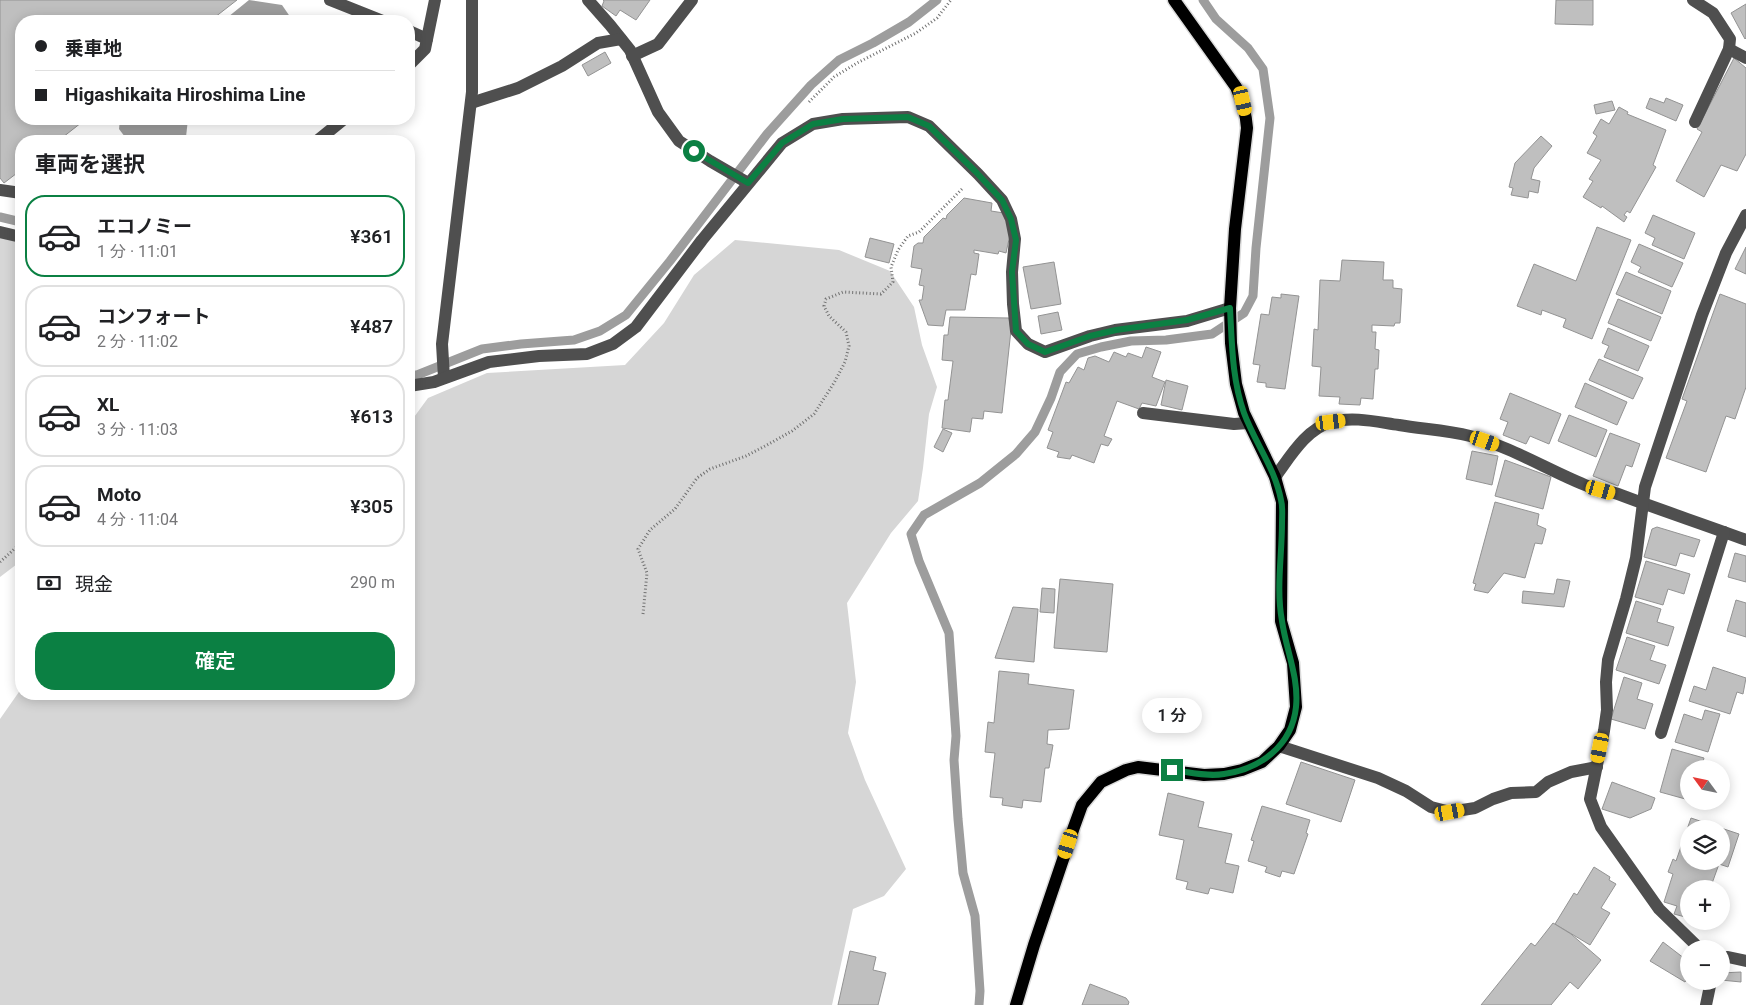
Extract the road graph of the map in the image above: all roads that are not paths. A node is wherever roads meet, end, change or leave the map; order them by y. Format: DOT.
graph roads {
  1 [pos="330,0"];
  2 [pos="435,0"];
  3 [pos="472,0"];
  4 [pos="588,0"];
  5 [pos="692,0"];
  6 [pos="1174,0"];
  7 [pos="1693,0"];
  8 [pos="368,15"];
  9 [pos="415,34"];
  10 [pos="427,39"];
  11 [pos="621,39"];
  12 [pos="1729,49"];
  13 [pos="632,56"];
  14 [pos="1746,58"];
  15 [pos="415,59"];
  16 [pos="471,103"];
  17 [pos="1695,122"];
  18 [pos="337,125"];
  19 [pos="324,135"];
  20 [pos="748,183"];
  21 [pos="0,190"];
  22 [pos="15,193"];
  23 [pos="1746,215"];
  24 [pos="0,232"];
  25 [pos="15,236"];
  26 [pos="1230,308"];
  27 [pos="444,378"];
  28 [pos="415,385"];
  29 [pos="1143,413"];
  30 [pos="1248,423"];
  31 [pos="1275,476"];
  32 [pos="1643,505"];
  33 [pos="1724,532"];
  34 [pos="1746,540"];
  35 [pos="1661,733"];
  36 [pos="1279,746"];
  37 [pos="1597,767"];
  38 [pos="1691,940"];
  39 [pos="1730,958"];
  40 [pos="1746,961"];
  41 [pos="1708,990"];
  42 [pos="1016,1005"];
  43 [pos="1706,1005"];
  1 -- 8 [label="street"];
  2 -- 10 [label="street"];
  3 -- 16 [label="street"];
  4 -- 11 [label="street"];
  5 -- 13 [label="street"];
  6 -- 26 [label="main road"];
  7 -- 12 [label="street"];
  9 -- 10 [label="street"];
  10 -- 15 [label="street"];
  11 -- 13 [label="street"];
  11 -- 16 [label="street"];
  12 -- 14 [label="street"];
  12 -- 17 [label="street"];
  13 -- 20 [label="street"];
  16 -- 27 [label="street"];
  18 -- 19 [label="street"];
  20 -- 26 [label="street"];
  20 -- 27 [label="street"];
  21 -- 22 [label="street"];
  23 -- 32 [label="street"];
  24 -- 25 [label="street"];
  26 -- 30 [label="main road"];
  27 -- 28 [label="street"];
  29 -- 30 [label="street"];
  30 -- 31 [label="main road"];
  31 -- 32 [label="street"];
  31 -- 36 [label="main road"];
  32 -- 33 [label="street"];
  32 -- 37 [label="street"];
  33 -- 34 [label="street"];
  33 -- 35 [label="street"];
  36 -- 37 [label="street"];
  36 -- 42 [label="main road"];
  37 -- 38 [label="street"];
  39 -- 40 [label="street"];
  41 -- 43 [label="street"];
}
